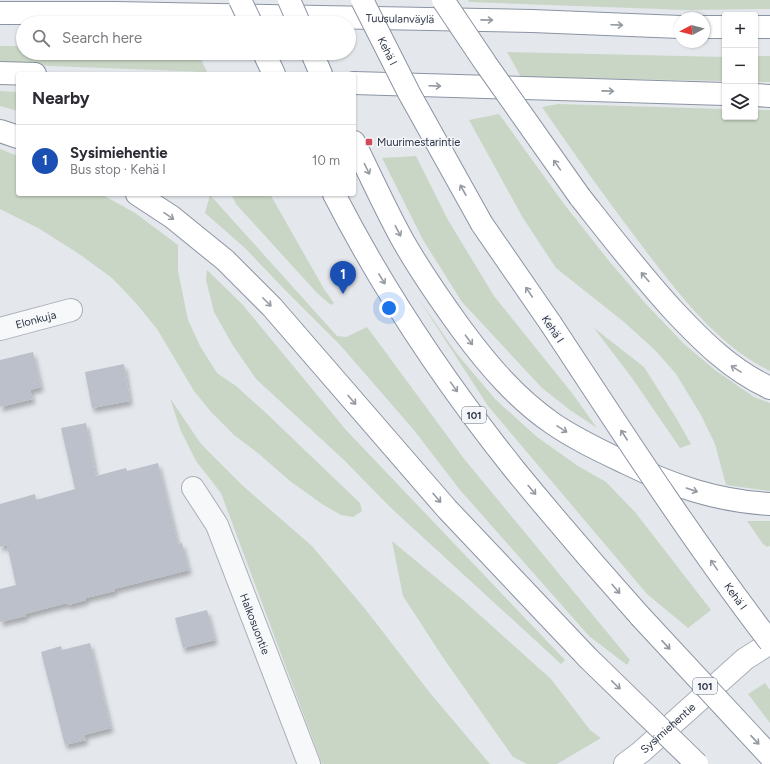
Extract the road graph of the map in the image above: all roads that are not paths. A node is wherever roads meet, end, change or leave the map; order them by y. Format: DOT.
graph roads {
  1 [pos="240,0"];
  2 [pos="289,0"];
  3 [pos="362,0"];
  4 [pos="443,0"];
  5 [pos="0,13"];
  6 [pos="248,16"];
  7 [pos="271,16"];
  8 [pos="296,16"];
  9 [pos="356,18"];
  10 [pos="674,27"];
  11 [pos="710,27"];
  12 [pos="722,27"];
  13 [pos="758,27"];
  14 [pos="770,27"];
  15 [pos="267,60"];
  16 [pos="315,60"];
  17 [pos="273,72"];
  18 [pos="321,72"];
  19 [pos="0,73"];
  20 [pos="16,73"];
  21 [pos="356,83"];
  22 [pos="722,94"];
  23 [pos="758,95"];
  24 [pos="770,96"];
  25 [pos="0,131"];
  26 [pos="16,136"];
  27 [pos="356,146"];
  28 [pos="140,196"];
  29 [pos="335,196"];
  30 [pos="71,310"];
  31 [pos="0,329"];
  32 [pos="770,388"];
  33 [pos="193,488"];
  34 [pos="770,504"];
  35 [pos="770,642"];
  36 [pos="770,756"];
  37 [pos="309,764"];
  38 [pos="625,764"];
  39 [pos="697,764"];
  1 -- 6 [label="main road, bridge"];
  2 -- 8 [label="main road, bridge"];
  35 -- 3 [label="main road, Kehä I, one-way, bridge"];
  32 -- 4 [label="main road, one-way, bridge"];
  5 -- 7 [label="main road, Tuusulanväylä, one-way"];
  9 -- 10 [label="main road, Tuusulanväylä, one-way"];
  11 -- 12 [label="main road"];
  13 -- 14 [label="main road"];
  15 -- 17 [label="main road"];
  16 -- 18 [label="main road"];
  19 -- 20 [label="main road"];
  21 -- 22 [label="main road, one-way"];
  23 -- 24 [label="main road"];
  25 -- 26 [label="main road"];
  27 -- 34 [label="main road, one-way"];
  28 -- 39 [label="main road, one-way, bridge"];
  29 -- 36 [label="main road, 101, one-way, bridge"];
  30 -- 31 [label="street, Elonkuja"];
  33 -- 37 [label="street, Halkosuontie"];
  35 -- 38 [label="main road, Sysimiehentie"];
}
